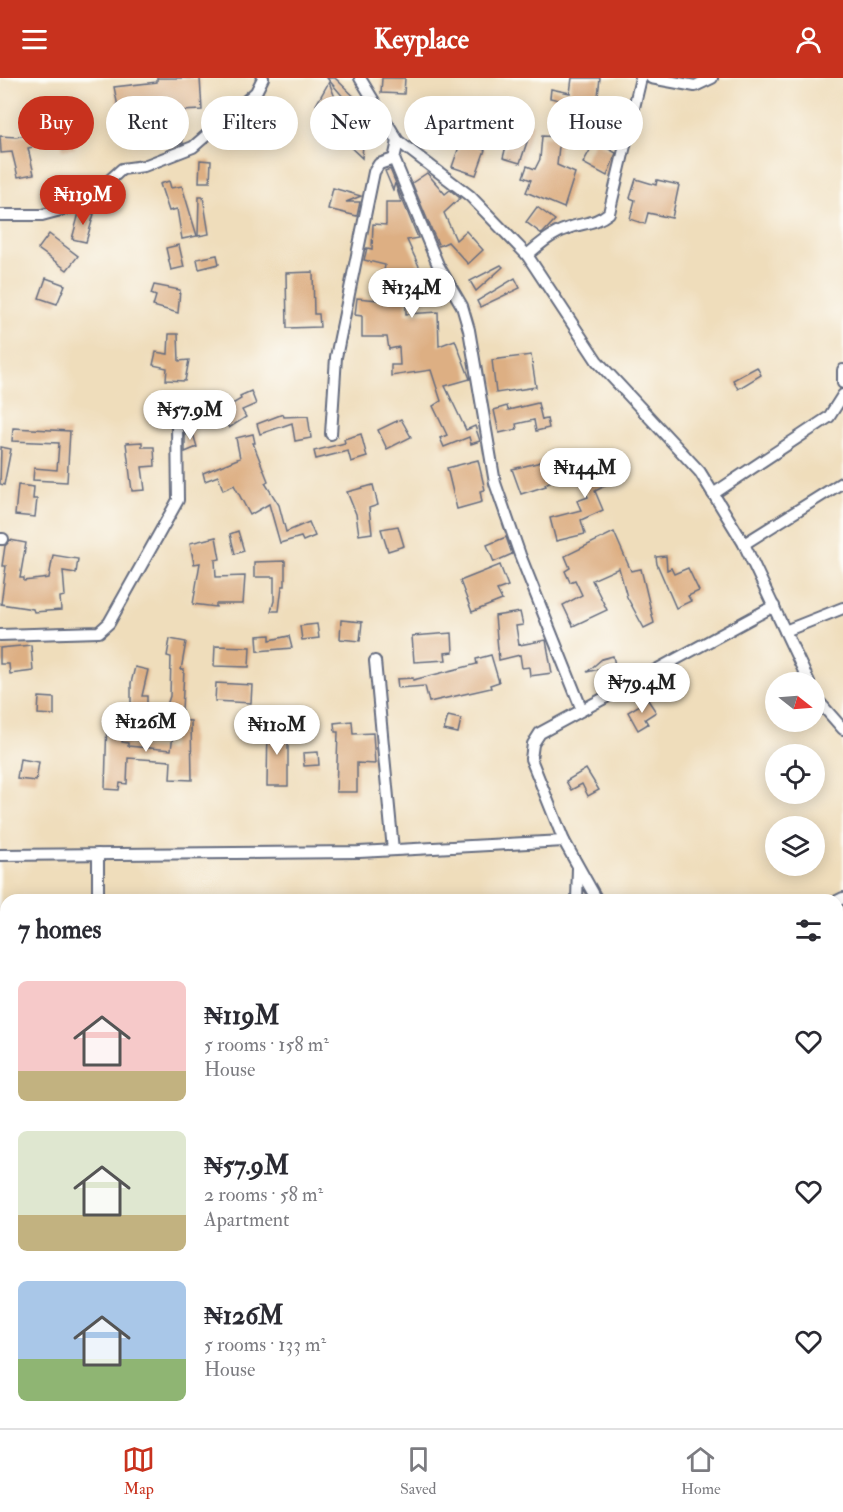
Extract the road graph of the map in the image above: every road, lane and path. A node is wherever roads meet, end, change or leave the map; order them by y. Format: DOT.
graph roads {
  1 [pos="263,78"];
  2 [pos="360,78"];
  3 [pos="641,78"];
  4 [pos="651,78"];
  5 [pos="712,78"];
  6 [pos="398,141"];
  7 [pos="394,159"];
  8 [pos="0,215"];
  9 [pos="527,255"];
  10 [pos="843,370"];
  11 [pos="843,384"];
  12 [pos="843,395"];
  13 [pos="177,425"];
  14 [pos="331,434"];
  15 [pos="843,482"];
  16 [pos="713,494"];
  17 [pos="744,544"];
  18 [pos="774,606"];
  19 [pos="843,608"];
  20 [pos="785,631"];
  21 [pos="0,634"];
  22 [pos="375,661"];
  23 [pos="803,672"];
  24 [pos="825,709"];
  25 [pos="582,710"];
  26 [pos="843,729"];
  27 [pos="564,841"];
  28 [pos="393,850"];
  29 [pos="98,854"];
  30 [pos="0,855"];
  31 [pos="578,868"];
  32 [pos="98,894"];
  33 [pos="577,894"];
  34 [pos="593,894"];
  1 -- 8 [label="street"];
  2 -- 6 [label="street"];
  3 -- 9 [label="street"];
  4 -- 5 [label="street"];
  6 -- 7 [label="street"];
  6 -- 9 [label="street"];
  7 -- 14 [label="street"];
  7 -- 25 [label="street"];
  9 -- 16 [label="street"];
  10 -- 11 [label="street"];
  12 -- 16 [label="street"];
  13 -- 21 [label="street"];
  15 -- 17 [label="street"];
  16 -- 17 [label="street"];
  17 -- 18 [label="street"];
  18 -- 20 [label="street"];
  18 -- 25 [label="street"];
  19 -- 20 [label="street"];
  20 -- 23 [label="street"];
  22 -- 28 [label="street"];
  24 -- 26 [label="street"];
  25 -- 27 [label="street"];
  27 -- 28 [label="street"];
  27 -- 31 [label="street"];
  28 -- 29 [label="street"];
  29 -- 30 [label="street"];
  29 -- 32 [label="street"];
  31 -- 33 [label="street"];
  31 -- 34 [label="street"];
}
